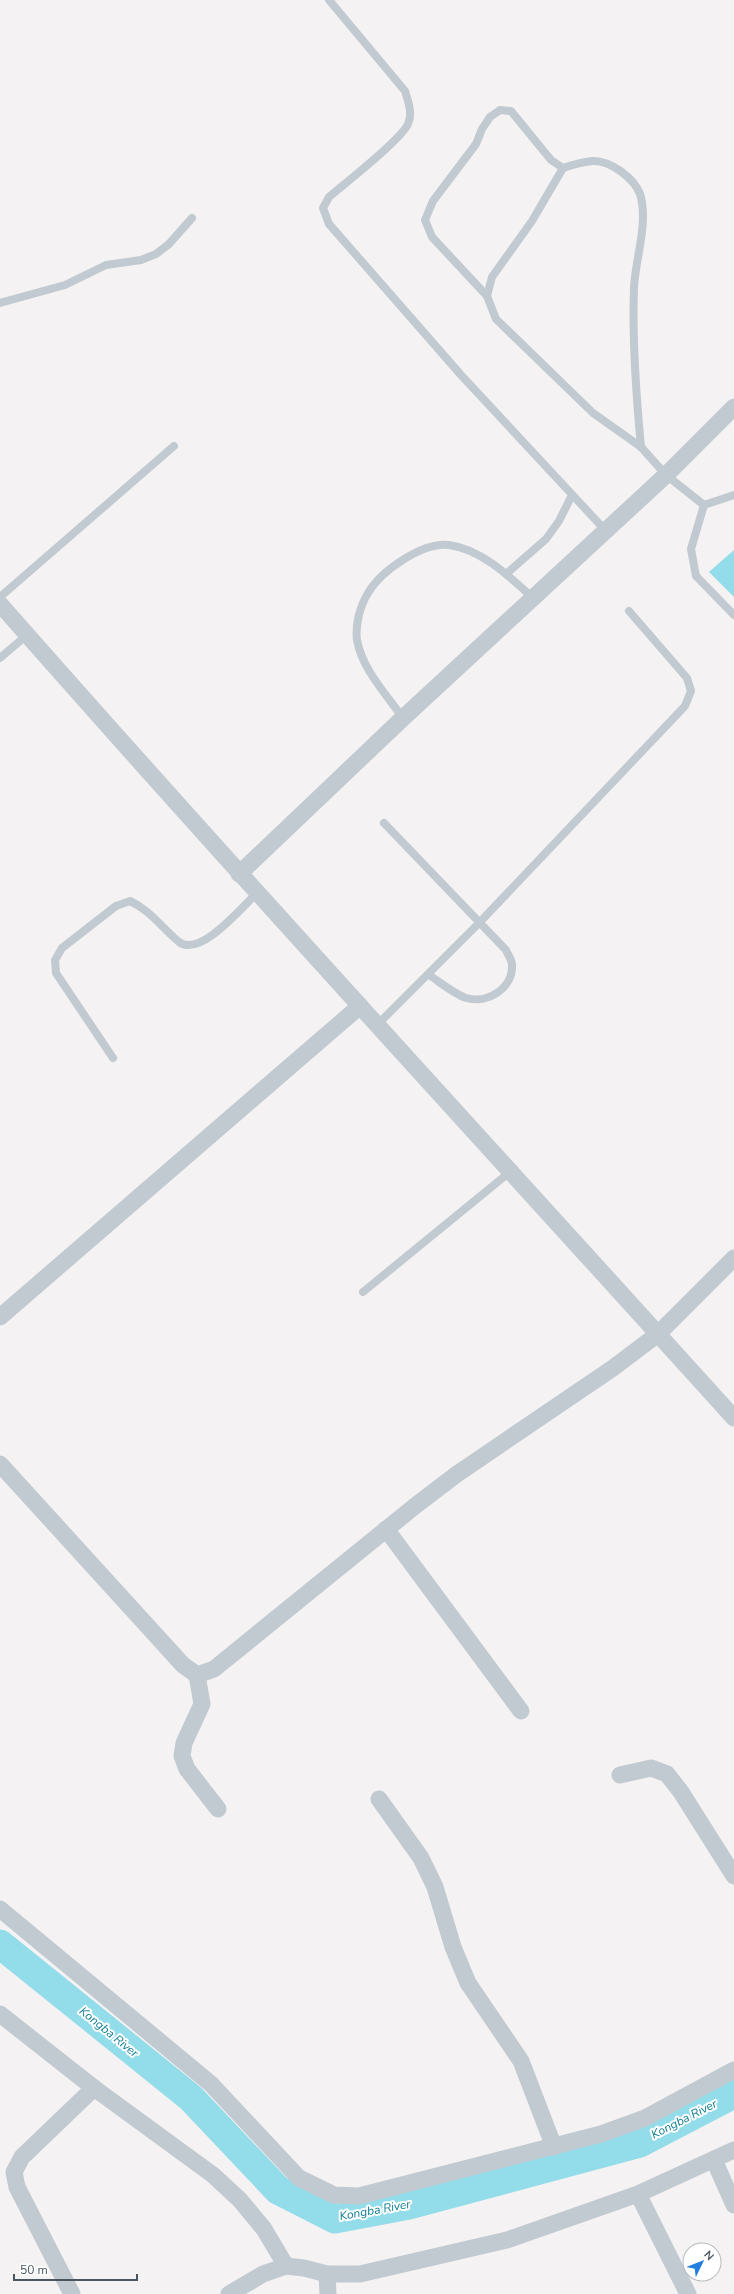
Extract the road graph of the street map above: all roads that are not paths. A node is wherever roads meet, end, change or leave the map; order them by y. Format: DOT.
graph roads {
  1 [pos="329,0"];
  2 [pos="563,168"];
  3 [pos="192,218"];
  4 [pos="487,296"];
  5 [pos="0,303"];
  6 [pos="734,407"];
  7 [pos="174,446"];
  8 [pos="641,446"];
  9 [pos="666,475"];
  10 [pos="572,495"];
  11 [pos="734,495"];
  12 [pos="704,505"];
  13 [pos="606,531"];
  14 [pos="506,574"];
  15 [pos="0,597"];
  16 [pos="533,598"];
  17 [pos="0,604"];
  18 [pos="629,611"];
  19 [pos="734,614"];
  20 [pos="27,635"];
  21 [pos="0,658"];
  22 [pos="403,718"];
  23 [pos="384,823"];
  24 [pos="239,874"];
  25 [pos="257,893"];
  26 [pos="479,923"];
  27 [pos="429,975"];
  28 [pos="360,1006"];
  29 [pos="378,1024"];
  30 [pos="113,1058"];
  31 [pos="511,1171"];
  32 [pos="734,1258"];
  33 [pos="363,1292"];
  34 [pos="0,1317"];
  35 [pos="658,1334"];
  36 [pos="734,1418"];
  37 [pos="0,1464"];
  38 [pos="386,1529"];
  39 [pos="197,1675"];
  40 [pos="521,1712"];
  41 [pos="620,1775"];
  42 [pos="380,1799"];
  43 [pos="218,1809"];
  44 [pos="734,1876"];
  45 [pos="0,1909"];
  46 [pos="0,2014"];
  47 [pos="734,2070"];
  48 [pos="94,2088"];
  49 [pos="554,2147"];
  50 [pos="734,2150"];
  51 [pos="714,2160"];
  52 [pos="638,2194"];
  53 [pos="734,2205"];
  54 [pos="286,2266"];
  55 [pos="327,2274"];
  56 [pos="72,2294"];
  57 [pos="229,2294"];
  58 [pos="328,2294"];
  59 [pos="688,2294"];
  1 -- 10 [label="lane"];
  2 -- 4 [label="lane"];
  2 -- 4 [label="lane"];
  2 -- 8 [label="lane"];
  3 -- 5 [label="lane"];
  4 -- 8 [label="lane"];
  6 -- 9 [label="street"];
  7 -- 15 [label="lane"];
  8 -- 9 [label="lane"];
  9 -- 12 [label="lane"];
  9 -- 13 [label="street"];
  10 -- 13 [label="lane"];
  10 -- 14 [label="lane"];
  11 -- 12 [label="lane"];
  12 -- 19 [label="lane"];
  13 -- 16 [label="street"];
  14 -- 16 [label="lane"];
  14 -- 22 [label="lane"];
  16 -- 22 [label="street"];
  17 -- 20 [label="street"];
  18 -- 26 [label="lane"];
  20 -- 21 [label="lane"];
  20 -- 24 [label="street"];
  22 -- 24 [label="street"];
  23 -- 26 [label="lane"];
  24 -- 25 [label="street"];
  25 -- 28 [label="street"];
  25 -- 30 [label="lane"];
  26 -- 27 [label="lane"];
  26 -- 27 [label="lane"];
  27 -- 29 [label="lane"];
  28 -- 29 [label="street"];
  28 -- 34 [label="street"];
  29 -- 31 [label="street"];
  31 -- 33 [label="lane"];
  31 -- 35 [label="street"];
  32 -- 35 [label="street"];
  35 -- 36 [label="street"];
  35 -- 38 [label="street"];
  37 -- 39 [label="street"];
  38 -- 39 [label="street"];
  38 -- 40 [label="street"];
  39 -- 43 [label="street"];
  41 -- 44 [label="street"];
  42 -- 49 [label="street"];
  45 -- 49 [label="street"];
  46 -- 48 [label="street"];
  47 -- 49 [label="street"];
  48 -- 54 [label="street"];
  48 -- 56 [label="street"];
  50 -- 51 [label="street"];
  51 -- 52 [label="street"];
  51 -- 53 [label="street"];
  52 -- 55 [label="street"];
  52 -- 59 [label="street"];
  54 -- 55 [label="street"];
  54 -- 57 [label="street"];
  55 -- 58 [label="street"];
}
